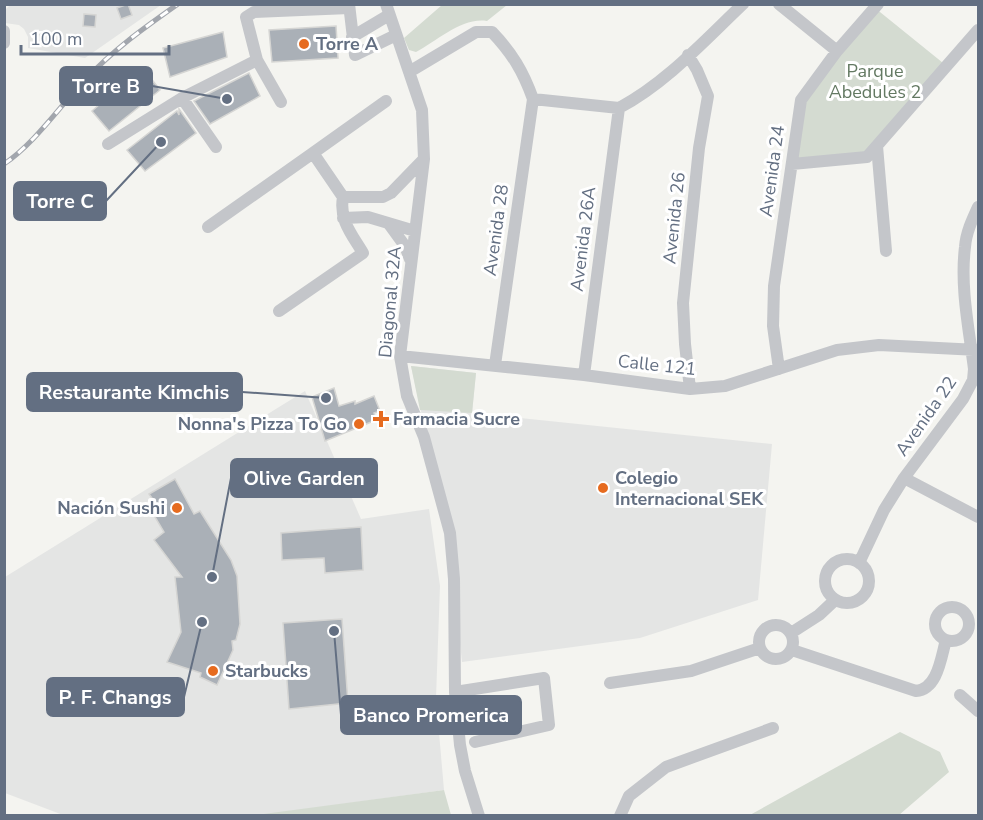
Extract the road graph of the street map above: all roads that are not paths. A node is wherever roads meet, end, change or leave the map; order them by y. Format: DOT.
graph roads {
  1 [pos="743,4"];
  2 [pos="779,4"];
  3 [pos="878,4"];
  4 [pos="349,6"];
  5 [pos="321,7"];
  6 [pos="387,10"];
  7 [pos="978,30"];
  8 [pos="4,31"];
  9 [pos="396,35"];
  10 [pos="352,37"];
  11 [pos="4,43"];
  12 [pos="837,51"];
  13 [pos="688,56"];
  14 [pos="257,60"];
  15 [pos="409,72"];
  16 [pos="182,98"];
  17 [pos="533,99"];
  18 [pos="386,101"];
  19 [pos="281,102"];
  20 [pos="619,108"];
  21 [pos="108,144"];
  22 [pos="877,146"];
  23 [pos="216,147"];
  24 [pos="313,153"];
  25 [pos="424,159"];
  26 [pos="792,164"];
  27 [pos="343,197"];
  28 [pos="978,207"];
  29 [pos="343,218"];
  30 [pos="389,224"];
  31 [pos="208,227"];
  32 [pos="415,231"];
  33 [pos="886,251"];
  34 [pos="411,262"];
  35 [pos="279,310"];
  36 [pos="975,350"];
  37 [pos="400,356"];
  38 [pos="495,365"];
  39 [pos="779,369"];
  40 [pos="584,375"];
  41 [pos="690,389"];
  42 [pos="904,478"];
  43 [pos="978,517"];
  44 [pos="859,563"];
  45 [pos="835,600"];
  46 [pos="791,633"];
  47 [pos="946,640"];
  48 [pos="760,648"];
  49 [pos="792,650"];
  50 [pos="610,683"];
  51 [pos="455,692"];
  52 [pos="960,695"];
  53 [pos="978,711"];
  54 [pos="773,728"];
  55 [pos="475,742"];
  56 [pos="479,816"];
  57 [pos="620,816"];
  1 -- 13 [label="street"];
  2 -- 12 [label="street"];
  3 -- 12 [label="street, Avenida 24"];
  4 -- 5 [label="street"];
  4 -- 10 [label="street"];
  5 -- 14 [label="street"];
  6 -- 9 [label="street, Diagonal 32A"];
  6 -- 10 [label="street"];
  7 -- 22 [label="street"];
  8 -- 11 [label="street"];
  9 -- 10 [label="street"];
  9 -- 15 [label="street, Diagonal 32A"];
  12 -- 26 [label="street, Avenida 24"];
  13 -- 20 [label="street"];
  13 -- 41 [label="street, Avenida 26"];
  14 -- 16 [label="street"];
  14 -- 19 [label="street"];
  15 -- 17 [label="street"];
  15 -- 25 [label="street, Diagonal 32A"];
  16 -- 21 [label="street"];
  16 -- 23 [label="street"];
  17 -- 20 [label="street"];
  17 -- 38 [label="street, Avenida 28"];
  18 -- 24 [label="street"];
  20 -- 40 [label="street, Avenida 26A"];
  22 -- 26 [label="street"];
  22 -- 33 [label="street"];
  24 -- 27 [label="street"];
  24 -- 31 [label="street"];
  25 -- 27 [label="street"];
  25 -- 32 [label="street, Diagonal 32A"];
  26 -- 39 [label="street, Avenida 24"];
  27 -- 29 [label="street"];
  28 -- 36 [label="street, Avenida 22"];
  29 -- 30 [label="street"];
  29 -- 35 [label="street"];
  30 -- 32 [label="street"];
  30 -- 34 [label="street"];
  32 -- 34 [label="street, Diagonal 32A"];
  34 -- 37 [label="street, Diagonal 32A"];
  36 -- 39 [label="street, Calle 121"];
  36 -- 42 [label="street, Avenida 22"];
  37 -- 38 [label="street, Calle 121"];
  37 -- 51 [label="street, Diagonal 32A"];
  38 -- 40 [label="street, Calle 121"];
  39 -- 41 [label="street, Calle 121"];
  40 -- 41 [label="street, Calle 121"];
  42 -- 43 [label="street"];
  42 -- 44 [label="street, Avenida 22"];
  44 -- 45 [label="street"];
  44 -- 45 [label="street"];
  45 -- 46 [label="street"];
  46 -- 48 [label="street"];
  46 -- 49 [label="street"];
  47 -- 49 [label="street"];
  48 -- 49 [label="street"];
  48 -- 50 [label="street"];
  51 -- 55 [label="street"];
  51 -- 56 [label="street, Diagonal 32A"];
  52 -- 53 [label="street"];
  54 -- 57 [label="street"];
}
